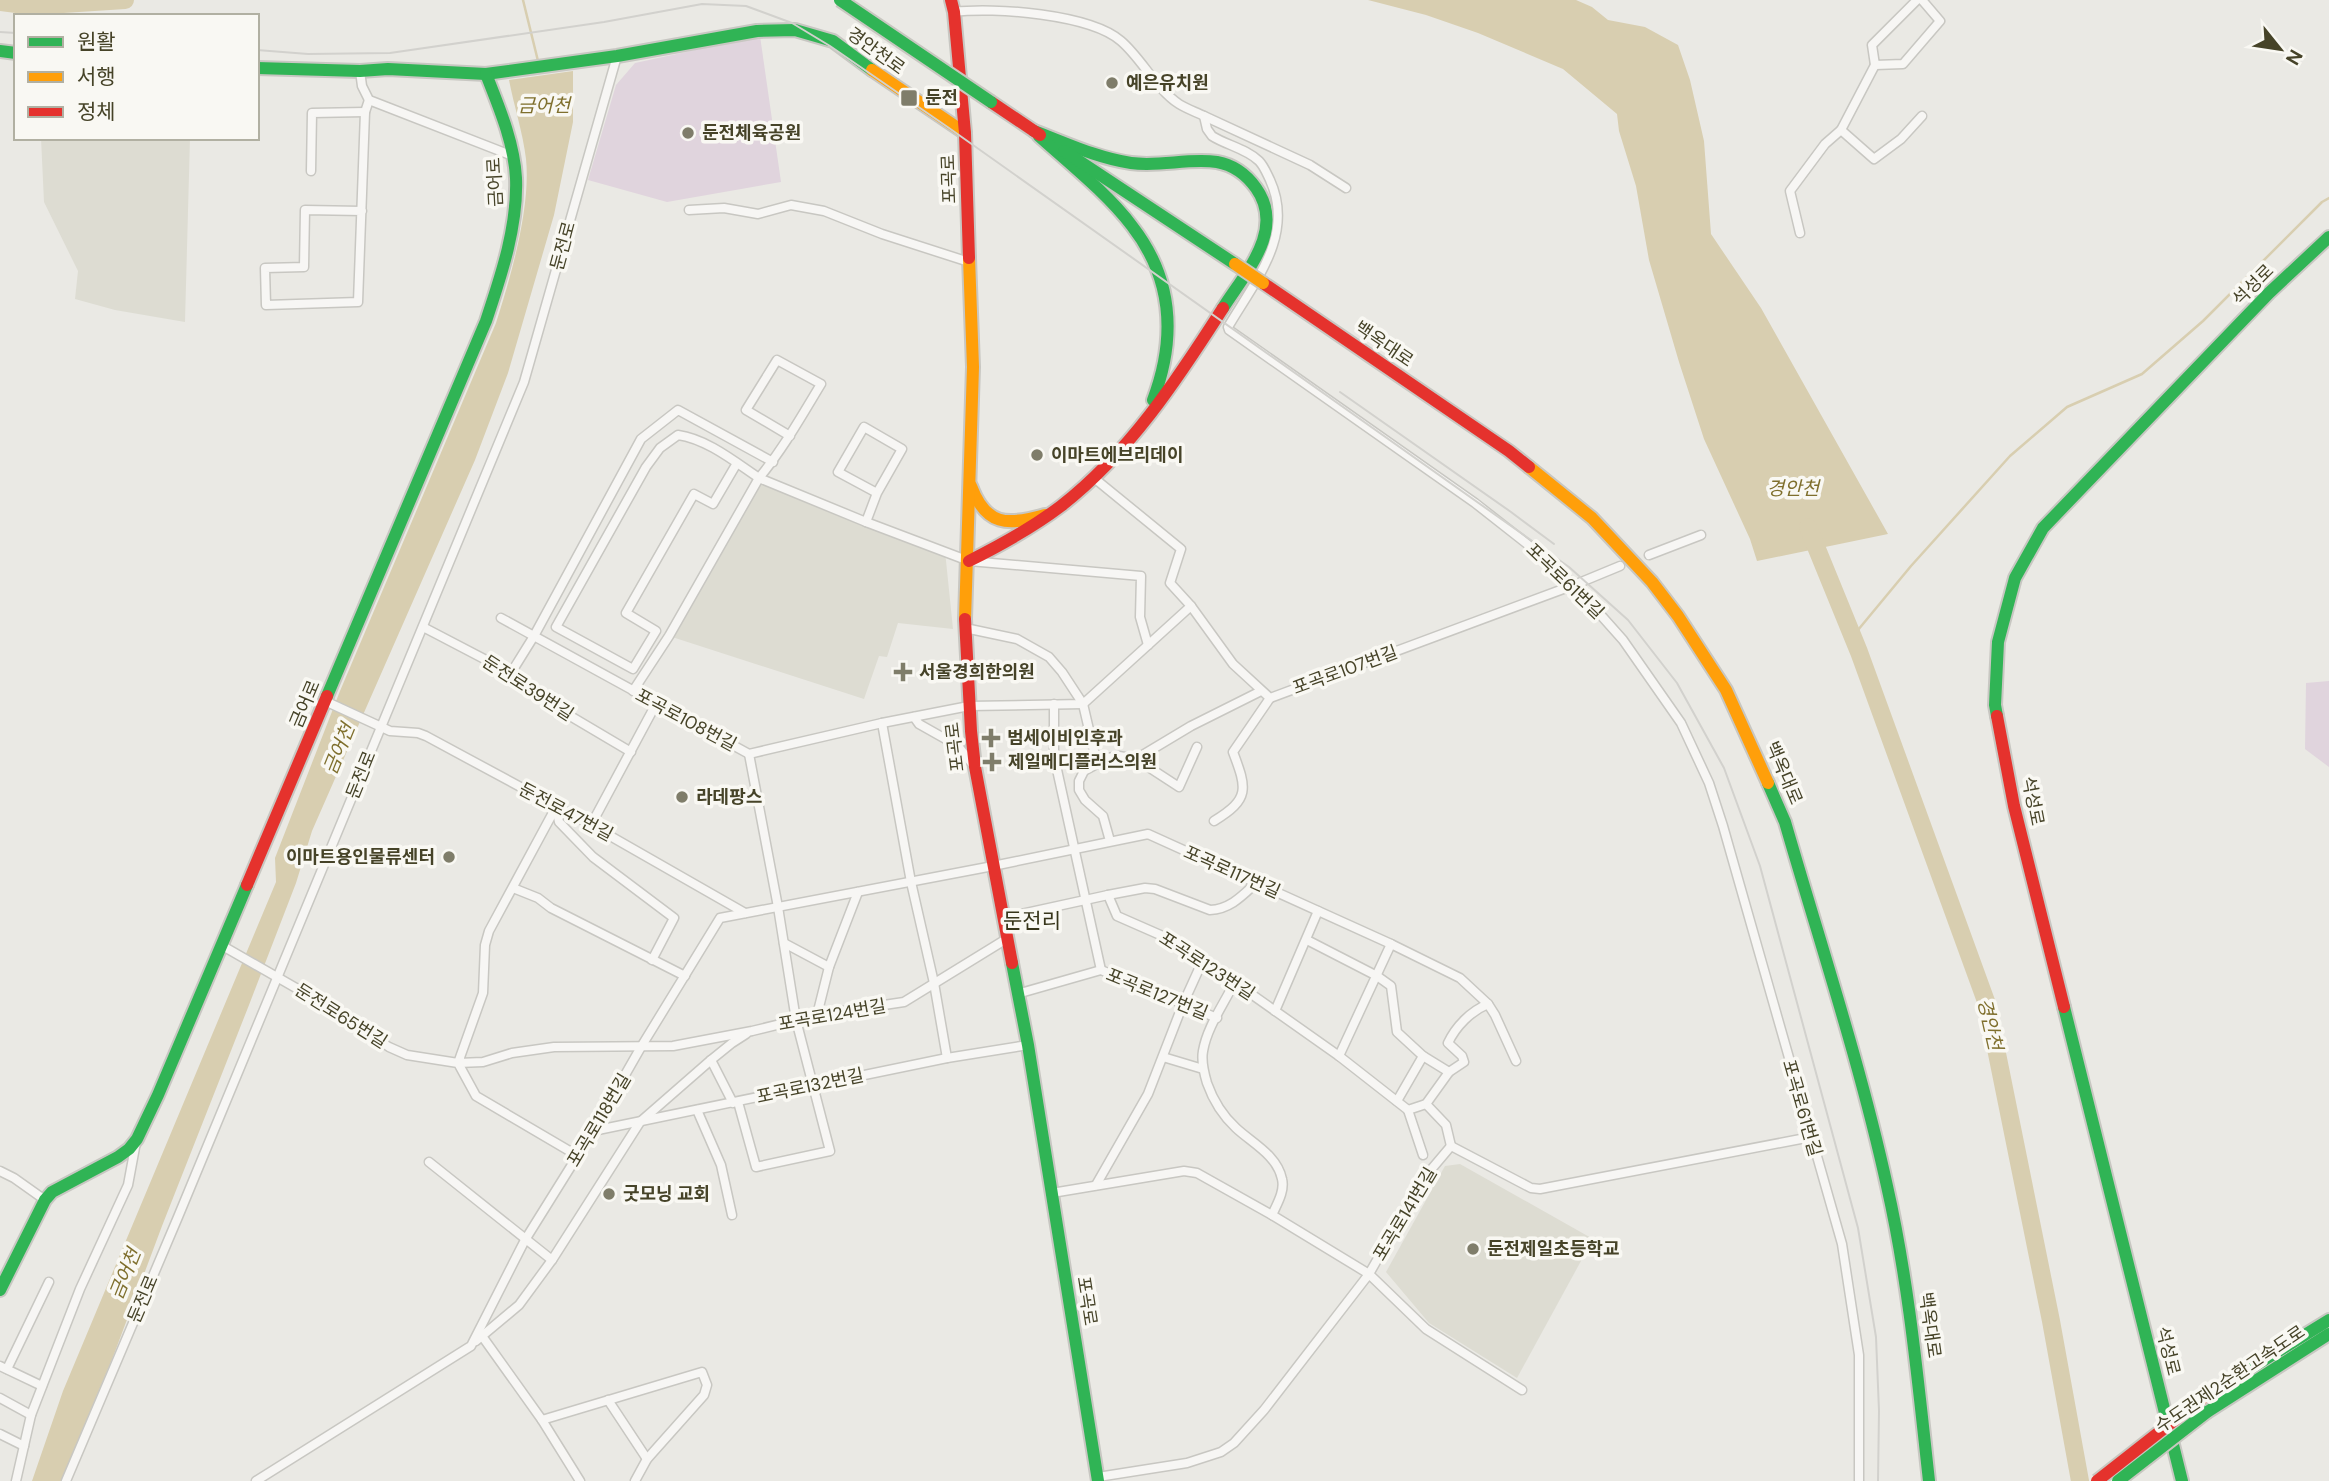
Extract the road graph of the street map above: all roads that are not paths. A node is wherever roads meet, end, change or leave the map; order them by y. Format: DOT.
graph roads {
  1 [pos="840,0"];
  2 [pos="1917,0"];
  3 [pos="1922,0"];
  4 [pos="953,6"];
  5 [pos="617,56"];
  6 [pos="1875,65"];
  7 [pos="259,68"];
  8 [pos="360,71"];
  9 [pos="486,74"];
  10 [pos="369,100"];
  11 [pos="365,112"];
  12 [pos="1203,116"];
  13 [pos="1922,116"];
  14 [pos="1841,130"];
  15 [pos="1034,131"];
  16 [pos="965,133"];
  17 [pos="513,156"];
  18 [pos="311,171"];
  19 [pos="1346,188"];
  20 [pos="689,210"];
  21 [pos="362,211"];
  22 [pos="1800,233"];
  23 [pos="2329,237"];
  24 [pos="969,262"];
  25 [pos="1142,426"];
  26 [pos="790,436"];
  27 [pos="773,462"];
  28 [pos="737,463"];
  29 [pos="759,478"];
  30 [pos="1094,478"];
  31 [pos="969,480"];
  32 [pos="877,493"];
  33 [pos="1052,513"];
  34 [pos="866,522"];
  35 [pos="1701,535"];
  36 [pos="1649,555"];
  37 [pos="969,561"];
  38 [pos="1620,566"];
  39 [pos="1574,586"];
  40 [pos="1191,606"];
  41 [pos="501,618"];
  42 [pos="423,627"];
  43 [pos="965,628"];
  44 [pos="534,636"];
  45 [pos="1148,645"];
  46 [pos="511,673"];
  47 [pos="633,691"];
  48 [pos="1261,691"];
  49 [pos="1270,698"];
  50 [pos="325,701"];
  51 [pos="656,704"];
  52 [pos="1054,704"];
  53 [pos="1083,704"];
  54 [pos="968,706"];
  55 [pos="914,717"];
  56 [pos="882,723"];
  57 [pos="381,727"];
  58 [pos="1197,747"];
  59 [pos="631,752"];
  60 [pos="749,754"];
  61 [pos="1136,759"];
  62 [pos="1097,764"];
  63 [pos="975,767"];
  64 [pos="556,807"];
  65 [pos="1214,821"];
  66 [pos="591,825"];
  67 [pos="1110,841"];
  68 [pos="1076,848"];
  69 [pos="993,866"];
  70 [pos="911,882"];
  71 [pos="1256,883"];
  72 [pos="513,888"];
  73 [pos="858,892"];
  74 [pos="1108,895"];
  75 [pos="1086,899"];
  76 [pos="778,907"];
  77 [pos="1318,911"];
  78 [pos="745,913"];
  79 [pos="1003,918"];
  80 [pos="1007,938"];
  81 [pos="1307,940"];
  82 [pos="784,943"];
  83 [pos="1391,944"];
  84 [pos="225,947"];
  85 [pos="652,960"];
  86 [pos="1203,960"];
  87 [pos="829,967"];
  88 [pos="1101,970"];
  89 [pos="274,976"];
  90 [pos="685,976"];
  91 [pos="1377,976"];
  92 [pos="1234,982"];
  93 [pos="934,983"];
  94 [pos="1017,994"];
  95 [pos="1183,1004"];
  96 [pos="1488,1004"];
  97 [pos="1275,1011"];
  98 [pos="817,1015"];
  99 [pos="1217,1018"];
  100 [pos="796,1020"];
  101 [pos="752,1031"];
  102 [pos="1028,1045"];
  103 [pos="641,1047"];
  104 [pos="1339,1056"];
  105 [pos="1423,1056"];
  106 [pos="1163,1057"];
  107 [pos="947,1058"];
  108 [pos="711,1060"];
  109 [pos="1516,1061"];
  110 [pos="458,1063"];
  111 [pos="1203,1069"];
  112 [pos="1449,1072"];
  113 [pos="814,1085"];
  114 [pos="1397,1101"];
  115 [pos="736,1102"];
  116 [pos="1426,1104"];
  117 [pos="697,1110"];
  118 [pos="1408,1110"];
  119 [pos="640,1122"];
  120 [pos="593,1131"];
  121 [pos="1811,1137"];
  122 [pos="137,1139"];
  123 [pos="1451,1146"];
  124 [pos="1423,1155"];
  125 [pos="578,1156"];
  126 [pos="429,1162"];
  127 [pos="0,1171"];
  128 [pos="1097,1185"];
  129 [pos="1052,1193"];
  130 [pos="45,1200"];
  131 [pos="733,1215"];
  132 [pos="1272,1215"];
  133 [pos="526,1240"];
  134 [pos="552,1260"];
  135 [pos="1369,1274"];
  136 [pos="50,1282"];
  137 [pos="0,1290"];
  138 [pos="2329,1320"];
  139 [pos="2329,1334"];
  140 [pos="482,1336"];
  141 [pos="471,1346"];
  142 [pos="3,1367"];
  143 [pos="42,1385"];
  144 [pos="1522,1390"];
  145 [pos="0,1398"];
  146 [pos="608,1401"];
  147 [pos="32,1415"];
  148 [pos="542,1420"];
  149 [pos="0,1434"];
  150 [pos="24,1446"];
  151 [pos="647,1459"];
  152 [pos="1098,1479"];
  153 [pos="16,1481"];
  154 [pos="66,1481"];
  155 [pos="256,1481"];
  156 [pos="580,1481"];
  157 [pos="635,1481"];
  158 [pos="1859,1481"];
  159 [pos="1928,1481"];
  160 [pos="2097,1481"];
  161 [pos="2118,1481"];
  162 [pos="2182,1481"];
  1 -- 15 [label="main road, bridge"];
  2 -- 6 [label="street"];
  3 -- 6 [label="street"];
  4 -- 12 [label="street, 포곡로61번길"];
  4 -- 16 [label="main road, 포곡로"];
  5 -- 9 [label="main road, 경안천로"];
  5 -- 16 [label="main road, 경안천로"];
  5 -- 42 [label="street, 둔전로"];
  6 -- 14 [label="street"];
  7 -- 8 [label="main road"];
  8 -- 9 [label="main road"];
  8 -- 10 [label="street"];
  9 -- 17 [label="main road, 금어로"];
  10 -- 11 [label="street"];
  10 -- 17 [label="street"];
  11 -- 18 [label="street"];
  11 -- 21 [label="street"];
  12 -- 19 [label="street"];
  12 -- 39 [label="street, 포곡로61번길"];
  13 -- 14 [label="street"];
  14 -- 22 [label="street"];
  15 -- 25 [label="main road"];
  15 -- 25 [label="main road"];
  15 -- 159 [label="main road, 백옥대로, bridge"];
  16 -- 24 [label="main road, 포곡로"];
  17 -- 50 [label="main road, 금어로"];
  20 -- 24 [label="street"];
  21 -- 21 [label="street"];
  23 -- 162 [label="main road, 석성로"];
  24 -- 31 [label="main road, 포곡로"];
  25 -- 30 [label="main road"];
  26 -- 26 [label="street"];
  26 -- 27 [label="street"];
  27 -- 29 [label="street"];
  27 -- 44 [label="street"];
  28 -- 28 [label="street"];
  28 -- 29 [label="street"];
  29 -- 34 [label="street"];
  29 -- 47 [label="street"];
  30 -- 33 [label="main road"];
  30 -- 40 [label="street, 포곡로107번길"];
  31 -- 33 [label="main road"];
  31 -- 37 [label="main road, 포곡로"];
  32 -- 32 [label="street"];
  32 -- 34 [label="street"];
  33 -- 37 [label="main road"];
  34 -- 37 [label="street"];
  35 -- 36 [label="street"];
  37 -- 43 [label="main road, 포곡로"];
  37 -- 45 [label="street"];
  38 -- 39 [label="street, 포곡로107번길"];
  39 -- 49 [label="street, 포곡로107번길"];
  39 -- 121 [label="street, 포곡로61번길"];
  40 -- 45 [label="street"];
  40 -- 48 [label="street, 포곡로107번길"];
  41 -- 44 [label="street, 포곡로108번길"];
  42 -- 46 [label="street, 둔전로39번길"];
  42 -- 57 [label="street, 둔전로"];
  43 -- 53 [label="street"];
  43 -- 54 [label="main road, 포곡로"];
  44 -- 46 [label="street"];
  44 -- 47 [label="street, 포곡로108번길"];
  45 -- 53 [label="street"];
  46 -- 59 [label="street, 둔전로39번길"];
  47 -- 51 [label="street, 포곡로108번길"];
  48 -- 49 [label="street, 포곡로107번길"];
  48 -- 61 [label="street"];
  49 -- 65 [label="street"];
  50 -- 57 [label="street, 둔전로47번길"];
  50 -- 84 [label="main road, 금어로"];
  51 -- 59 [label="street"];
  51 -- 60 [label="street, 포곡로108번길"];
  52 -- 53 [label="street"];
  52 -- 54 [label="street"];
  52 -- 68 [label="street"];
  53 -- 62 [label="street"];
  54 -- 55 [label="street, 포곡로108번길"];
  54 -- 63 [label="main road, 포곡로"];
  55 -- 56 [label="street, 포곡로108번길"];
  55 -- 63 [label="street"];
  56 -- 60 [label="street, 포곡로108번길"];
  56 -- 70 [label="street"];
  57 -- 64 [label="street, 둔전로47번길"];
  57 -- 89 [label="street, 둔전로"];
  58 -- 61 [label="street"];
  59 -- 66 [label="street"];
  60 -- 76 [label="street"];
  61 -- 62 [label="street"];
  62 -- 67 [label="street"];
  63 -- 69 [label="main road, 포곡로"];
  64 -- 66 [label="street, 둔전로47번길"];
  64 -- 72 [label="street"];
  64 -- 85 [label="street"];
  66 -- 78 [label="street, 둔전로47번길"];
  67 -- 68 [label="street, 포곡로117번길"];
  67 -- 71 [label="street, 포곡로117번길"];
  68 -- 69 [label="street, 포곡로117번길"];
  68 -- 75 [label="street"];
  69 -- 70 [label="street, 포곡로118번길"];
  69 -- 79 [label="main road, 포곡로"];
  70 -- 73 [label="street, 포곡로118번길"];
  70 -- 93 [label="street"];
  71 -- 74 [label="street"];
  71 -- 77 [label="street, 포곡로117번길"];
  72 -- 85 [label="street"];
  72 -- 110 [label="street"];
  73 -- 76 [label="street, 포곡로118번길"];
  73 -- 87 [label="street"];
  74 -- 75 [label="street"];
  74 -- 86 [label="street, 포곡로123번길"];
  75 -- 79 [label="street"];
  75 -- 88 [label="street"];
  76 -- 78 [label="street, 포곡로118번길"];
  76 -- 82 [label="street"];
  77 -- 81 [label="street"];
  77 -- 83 [label="street, 포곡로117번길"];
  78 -- 90 [label="street, 포곡로118번길"];
  79 -- 80 [label="main road, 포곡로"];
  80 -- 93 [label="street, 포곡로124번길"];
  80 -- 94 [label="main road, 포곡로"];
  81 -- 91 [label="street"];
  81 -- 97 [label="street"];
  82 -- 87 [label="street"];
  82 -- 100 [label="street"];
  83 -- 91 [label="street"];
  83 -- 96 [label="street, 포곡로117번길"];
  84 -- 89 [label="street, 둔전로65번길"];
  84 -- 122 [label="main road, 금어로"];
  85 -- 90 [label="street"];
  86 -- 92 [label="street, 포곡로123번길"];
  86 -- 95 [label="street"];
  87 -- 98 [label="street"];
  88 -- 94 [label="street, 포곡로127번길"];
  88 -- 95 [label="street, 포곡로127번길"];
  89 -- 110 [label="street, 둔전로65번길"];
  89 -- 154 [label="street, 둔전로"];
  90 -- 103 [label="street, 포곡로118번길"];
  91 -- 104 [label="street"];
  91 -- 105 [label="street"];
  92 -- 97 [label="street, 포곡로123번길"];
  92 -- 99 [label="street"];
  93 -- 98 [label="street, 포곡로124번길"];
  93 -- 107 [label="street"];
  94 -- 102 [label="main road, 포곡로"];
  95 -- 99 [label="street, 포곡로127번길"];
  95 -- 106 [label="street"];
  96 -- 109 [label="street, 포곡로117번길"];
  96 -- 112 [label="street"];
  97 -- 104 [label="street, 포곡로123번길"];
  98 -- 100 [label="street, 포곡로124번길"];
  99 -- 111 [label="street"];
  100 -- 101 [label="street, 포곡로124번길"];
  100 -- 113 [label="street"];
  101 -- 103 [label="street, 포곡로124번길"];
  101 -- 108 [label="street"];
  102 -- 107 [label="street, 포곡로132번길"];
  102 -- 129 [label="main road, 포곡로"];
  103 -- 110 [label="street, 둔전로65번길"];
  103 -- 120 [label="street, 포곡로118번길"];
  104 -- 114 [label="street, 포곡로123번길"];
  105 -- 112 [label="street"];
  105 -- 114 [label="street"];
  106 -- 111 [label="street"];
  106 -- 128 [label="street"];
  107 -- 113 [label="street, 포곡로132번길"];
  108 -- 115 [label="street"];
  108 -- 119 [label="street"];
  110 -- 125 [label="street"];
  111 -- 132 [label="street"];
  112 -- 116 [label="street"];
  113 -- 115 [label="street, 포곡로132번길"];
  113 -- 115 [label="street"];
  114 -- 118 [label="street, 포곡로123번길"];
  115 -- 117 [label="street, 포곡로132번길"];
  116 -- 118 [label="street"];
  116 -- 123 [label="street"];
  117 -- 119 [label="street, 포곡로132번길"];
  117 -- 131 [label="street"];
  118 -- 124 [label="street"];
  119 -- 120 [label="street, 포곡로132번길"];
  119 -- 134 [label="street"];
  120 -- 125 [label="street, 포곡로118번길"];
  121 -- 123 [label="street"];
  121 -- 158 [label="street, 포곡로61번길"];
  122 -- 130 [label="main road, 금어로"];
  122 -- 143 [label="street"];
  123 -- 135 [label="street, 포곡로141번길"];
  125 -- 133 [label="street, 포곡로118번길"];
  126 -- 133 [label="street"];
  127 -- 130 [label="street"];
  128 -- 129 [label="street, 포곡로141번길"];
  128 -- 132 [label="street, 포곡로141번길"];
  129 -- 152 [label="main road, 포곡로"];
  130 -- 137 [label="main road, 금어로"];
  132 -- 135 [label="street, 포곡로141번길"];
  133 -- 134 [label="street"];
  133 -- 141 [label="street, 포곡로118번길"];
  134 -- 140 [label="street"];
  135 -- 144 [label="street"];
  135 -- 152 [label="street"];
  136 -- 142 [label="street"];
  138 -- 160 [label="main road, 수도권제2순환고속도로, bridge"];
  139 -- 161 [label="main road, 수도권제2순환고속도로, bridge"];
  140 -- 141 [label="street"];
  140 -- 148 [label="street"];
  141 -- 155 [label="street"];
  142 -- 143 [label="street"];
  143 -- 147 [label="street"];
  145 -- 147 [label="street"];
  146 -- 148 [label="street"];
  146 -- 151 [label="street"];
  146 -- 151 [label="street"];
  147 -- 150 [label="street"];
  148 -- 156 [label="street"];
  149 -- 150 [label="street"];
  150 -- 153 [label="street"];
  151 -- 157 [label="street"];
}
